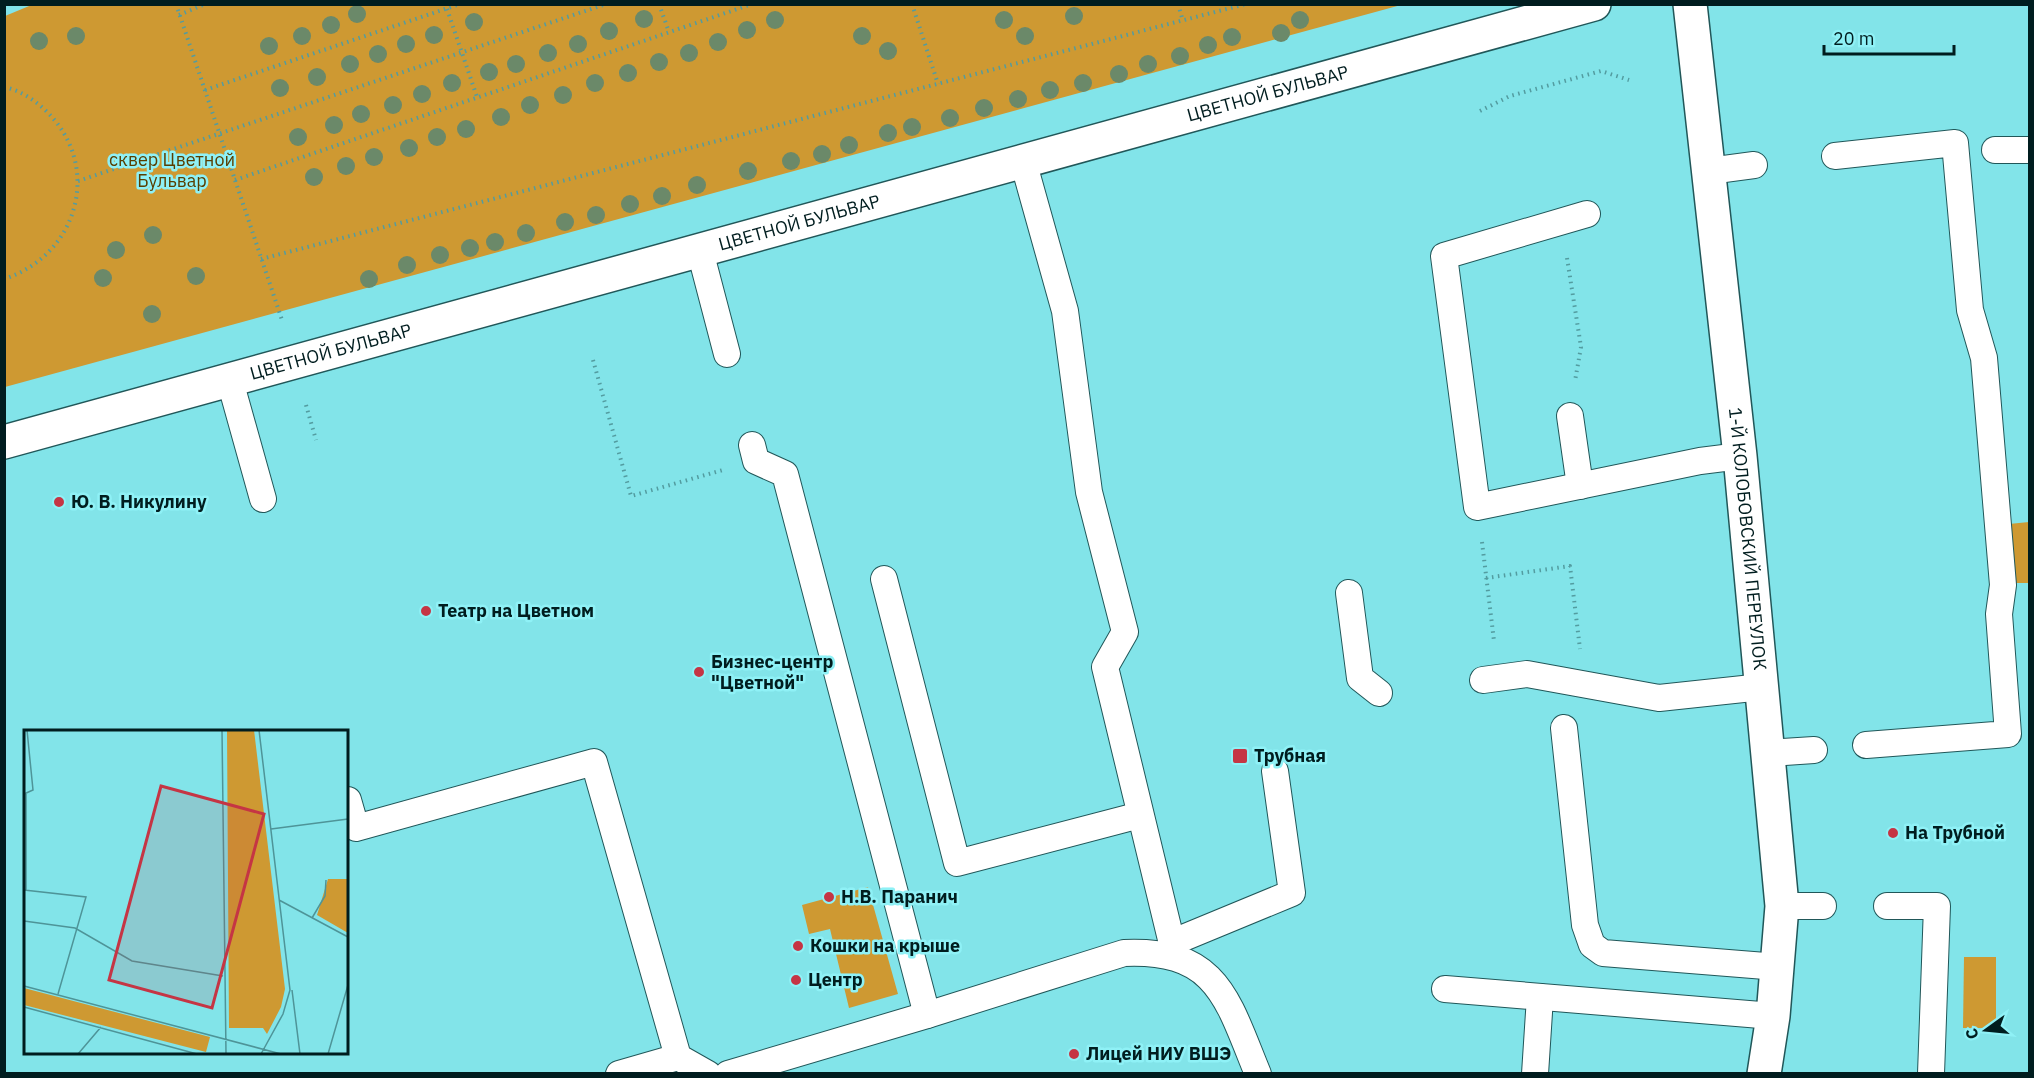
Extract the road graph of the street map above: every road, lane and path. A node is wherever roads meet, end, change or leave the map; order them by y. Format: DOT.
graph roads {
  1 [pos="176,4"];
  2 [pos="205,4"];
  3 [pos="460,4"];
  4 [pos="606,4"];
  5 [pos="660,4"];
  6 [pos="752,4"];
  7 [pos="912,4"];
  8 [pos="1178,4"];
  9 [pos="1246,4"];
  10 [pos="1594,4"];
  11 [pos="1690,4"];
  12 [pos="447,9"];
  13 [pos="180,15"];
  14 [pos="1183,21"];
  15 [pos="669,32"];
  16 [pos="462,53"];
  17 [pos="1629,80"];
  18 [pos="938,84"];
  19 [pos="4,87"];
  20 [pos="205,90"];
  21 [pos="477,98"];
  22 [pos="1480,111"];
  23 [pos="220,135"];
  24 [pos="1995,150"];
  25 [pos="2030,150"];
  26 [pos="1835,156"];
  27 [pos="1023,162"];
  28 [pos="1754,165"];
  29 [pos="1708,171"];
  30 [pos="235,180"];
  31 [pos="78,181"];
  32 [pos="1587,214"];
  33 [pos="1562,221"];
  34 [pos="700,251"];
  35 [pos="261,259"];
  36 [pos="4,279"];
  37 [pos="282,320"];
  38 [pos="727,354"];
  39 [pos="593,360"];
  40 [pos="230,381"];
  41 [pos="306,405"];
  42 [pos="1570,416"];
  43 [pos="316,440"];
  44 [pos="4,442"];
  45 [pos="754,453"];
  46 [pos="1740,456"];
  47 [pos="1580,486"];
  48 [pos="263,499"];
  49 [pos="1482,545"];
  50 [pos="1486,578"];
  51 [pos="884,579"];
  52 [pos="1349,592"];
  53 [pos="1491,679"];
  54 [pos="1585,684"];
  55 [pos="1762,687"];
  56 [pos="1379,693"];
  57 [pos="1564,728"];
  58 [pos="2019,733"];
  59 [pos="1866,745"];
  60 [pos="1814,750"];
  61 [pos="1768,753"];
  62 [pos="1275,771"];
  63 [pos="348,800"];
  64 [pos="1140,815"];
  65 [pos="1782,906"];
  66 [pos="1823,906"];
  67 [pos="1887,906"];
  68 [pos="1173,950"];
  69 [pos="1778,968"];
  70 [pos="1446,989"];
  71 [pos="1540,997"];
  72 [pos="927,1016"];
  73 [pos="1773,1016"];
  74 [pos="678,1057"];
  75 [pos="619,1074"];
  76 [pos="708,1074"];
  77 [pos="728,1074"];
  78 [pos="1258,1074"];
  79 [pos="1535,1074"];
  80 [pos="1764,1074"];
  81 [pos="1931,1074"];
  1 -- 13 [label="path"];
  2 -- 13 [label="path"];
  3 -- 12 [label="path"];
  4 -- 16 [label="path"];
  5 -- 15 [label="path"];
  6 -- 15 [label="path"];
  7 -- 18 [label="path"];
  8 -- 14 [label="path"];
  9 -- 14 [label="path"];
  10 -- 27 [label="main road, ЦВЕТНОЙ БУЛЬВАР"];
  11 -- 29 [label="main road, 1-Й КОЛОБОВСКИЙ ПЕРЕУЛОК"];
  12 -- 16 [label="path"];
  12 -- 20 [label="path"];
  13 -- 20 [label="path"];
  14 -- 18 [label="path"];
  15 -- 21 [label="path"];
  16 -- 21 [label="path"];
  16 -- 23 [label="path"];
  17 -- 22 [label="path"];
  18 -- 35 [label="path"];
  19 -- 31 [label="path"];
  20 -- 23 [label="path"];
  21 -- 30 [label="path"];
  23 -- 30 [label="path"];
  23 -- 31 [label="path"];
  24 -- 25 [label="lane"];
  26 -- 58 [label="lane"];
  27 -- 34 [label="main road, ЦВЕТНОЙ БУЛЬВАР"];
  27 -- 64 [label="lane"];
  28 -- 29 [label="lane"];
  29 -- 46 [label="main road, 1-Й КОЛОБОВСКИЙ ПЕРЕУЛОК"];
  30 -- 35 [label="path"];
  31 -- 36 [label="path"];
  32 -- 33 [label="lane"];
  33 -- 42 [label="path"];
  33 -- 47 [label="lane"];
  34 -- 38 [label="lane"];
  34 -- 40 [label="main road, ЦВЕТНОЙ БУЛЬВАР"];
  35 -- 37 [label="path"];
  39 -- 45 [label="path"];
  40 -- 44 [label="main road, ЦВЕТНОЙ БУЛЬВАР"];
  40 -- 48 [label="lane"];
  41 -- 43 [label="path"];
  42 -- 47 [label="lane"];
  45 -- 72 [label="lane"];
  46 -- 47 [label="lane"];
  46 -- 55 [label="main road, 1-Й КОЛОБОВСКИЙ ПЕРЕУЛОК"];
  49 -- 50 [label="path"];
  50 -- 53 [label="path"];
  50 -- 54 [label="path"];
  51 -- 64 [label="lane"];
  52 -- 56 [label="lane"];
  53 -- 54 [label="lane"];
  54 -- 55 [label="lane"];
  55 -- 61 [label="main road, 1-Й КОЛОБОВСКИЙ ПЕРЕУЛОК"];
  57 -- 69 [label="lane"];
  58 -- 59 [label="lane"];
  60 -- 61 [label="lane"];
  61 -- 65 [label="main road, 1-Й КОЛОБОВСКИЙ ПЕРЕУЛОК"];
  62 -- 68 [label="lane"];
  63 -- 74 [label="lane"];
  64 -- 68 [label="lane"];
  65 -- 66 [label="lane"];
  65 -- 69 [label="main road, 1-Й КОЛОБОВСКИЙ ПЕРЕУЛОК"];
  67 -- 81 [label="lane"];
  68 -- 72 [label="lane"];
  68 -- 78 [label="lane"];
  69 -- 73 [label="main road, 1-Й КОЛОБОВСКИЙ ПЕРЕУЛОК"];
  70 -- 71 [label="lane"];
  71 -- 73 [label="lane"];
  71 -- 79 [label="lane"];
  72 -- 77 [label="lane"];
  73 -- 80 [label="main road, 1-Й КОЛОБОВСКИЙ ПЕРЕУЛОК"];
  74 -- 75 [label="lane"];
  74 -- 76 [label="lane"];
}
